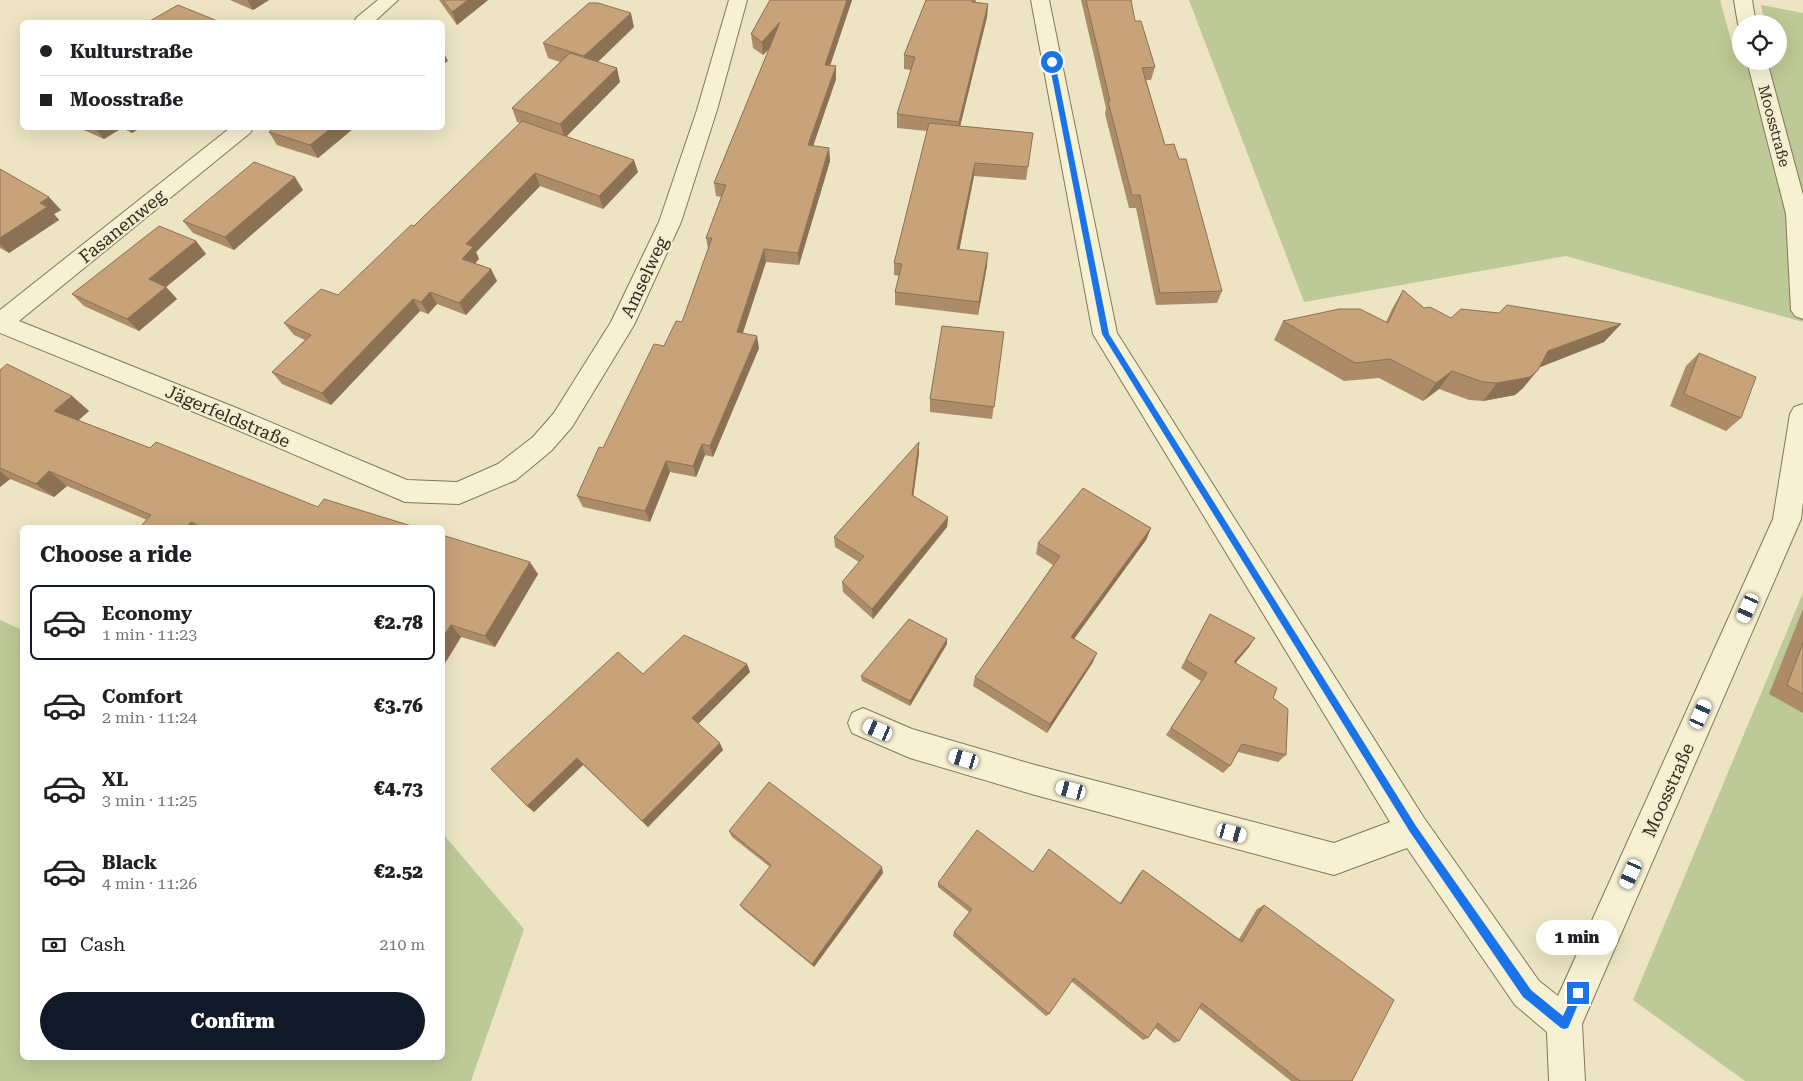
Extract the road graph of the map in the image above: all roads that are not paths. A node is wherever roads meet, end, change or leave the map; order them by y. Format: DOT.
graph roads {
  1 [pos="389,0"];
  2 [pos="738,0"];
  3 [pos="1040,0"];
  4 [pos="1743,0"];
  5 [pos="1746,15"];
  6 [pos="365,20"];
  7 [pos="1759,70"];
  8 [pos="241,130"];
  9 [pos="1803,310"];
  10 [pos="0,323"];
  11 [pos="1803,414"];
  12 [pos="460,492"];
  13 [pos="863,723"];
  14 [pos="1413,829"];
  15 [pos="1564,1024"];
  16 [pos="1567,1081"];
  1 -- 6 [label="street"];
  2 -- 12 [label="street, Amselweg"];
  3 -- 14 [label="street"];
  4 -- 5 [label="street"];
  7 -- 9 [label="street, Moosstraße"];
  8 -- 10 [label="street, Fasanenweg"];
  10 -- 12 [label="street, Jägerfeldstraße"];
  11 -- 15 [label="street, Moosstraße"];
  13 -- 14 [label="street"];
  14 -- 15 [label="street"];
  15 -- 16 [label="street, Moosstraße"];
}
